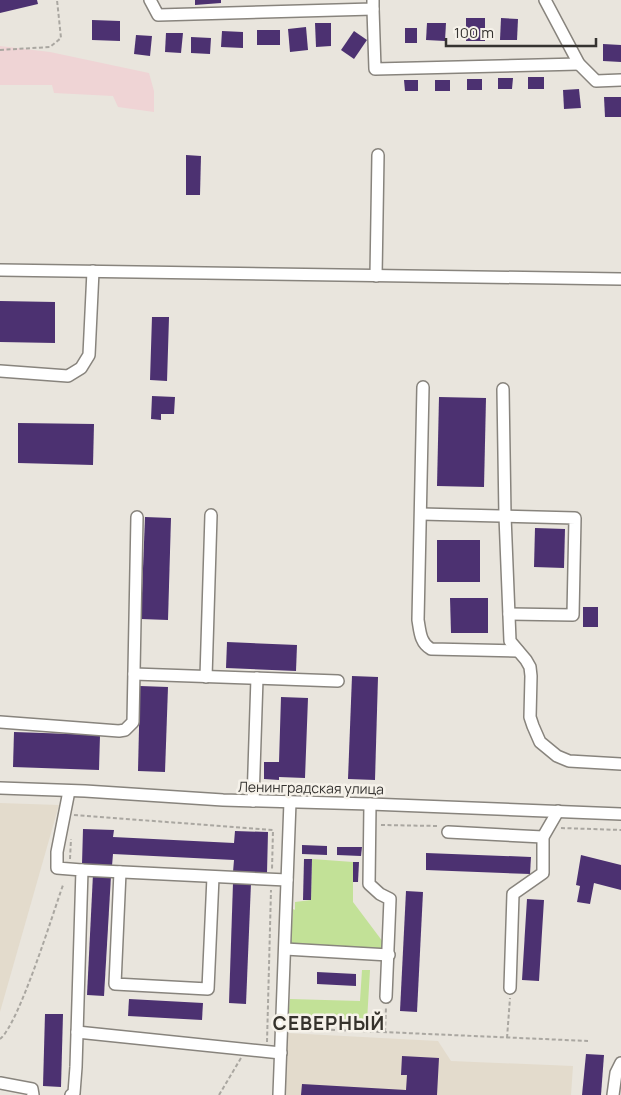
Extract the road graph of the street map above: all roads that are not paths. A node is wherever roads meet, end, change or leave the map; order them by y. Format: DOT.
graph roads {
  1 [pos="150,0"];
  2 [pos="545,0"];
  3 [pos="373,5"];
  4 [pos="579,64"];
  5 [pos="621,80"];
  6 [pos="378,155"];
  7 [pos="0,270"];
  8 [pos="93,271"];
  9 [pos="376,276"];
  10 [pos="621,279"];
  11 [pos="0,371"];
  12 [pos="423,388"];
  13 [pos="503,389"];
  14 [pos="421,514"];
  15 [pos="212,515"];
  16 [pos="505,516"];
  17 [pos="137,517"];
  18 [pos="509,614"];
  19 [pos="518,651"];
  20 [pos="134,674"];
  21 [pos="206,677"];
  22 [pos="257,678"];
  23 [pos="338,681"];
  24 [pos="0,722"];
  25 [pos="621,764"];
  26 [pos="0,788"];
  27 [pos="69,791"];
  28 [pos="253,801"];
  29 [pos="290,802"];
  30 [pos="370,804"];
  31 [pos="558,811"];
  32 [pos="621,814"];
  33 [pos="448,832"];
  34 [pos="543,837"];
  35 [pos="82,870"];
  36 [pos="120,872"];
  37 [pos="213,877"];
  38 [pos="287,880"];
  39 [pos="285,949"];
  40 [pos="389,955"];
  41 [pos="510,988"];
  42 [pos="386,997"];
  43 [pos="77,1032"];
  44 [pos="281,1053"];
  45 [pos="621,1063"];
  46 [pos="0,1083"];
  47 [pos="33,1095"];
  48 [pos="71,1095"];
  49 [pos="279,1095"];
  50 [pos="613,1095"];
  1 -- 3 [label="street"];
  2 -- 4 [label="street"];
  3 -- 4 [label="street"];
  4 -- 5 [label="street"];
  6 -- 9 [label="street"];
  7 -- 8 [label="street"];
  8 -- 9 [label="street"];
  8 -- 11 [label="street"];
  9 -- 10 [label="street"];
  12 -- 14 [label="street"];
  13 -- 16 [label="street"];
  14 -- 16 [label="street"];
  14 -- 19 [label="street"];
  15 -- 21 [label="street"];
  16 -- 18 [label="street"];
  16 -- 18 [label="street"];
  17 -- 20 [label="street"];
  18 -- 19 [label="street"];
  19 -- 25 [label="street"];
  20 -- 21 [label="street"];
  20 -- 24 [label="street"];
  21 -- 22 [label="street"];
  22 -- 23 [label="street"];
  22 -- 28 [label="street"];
  26 -- 27 [label="street, Ленинградская улица"];
  27 -- 28 [label="street, Ленинградская улица"];
  27 -- 35 [label="street"];
  28 -- 29 [label="street, Ленинградская улица"];
  29 -- 30 [label="street, Ленинградская улица"];
  29 -- 38 [label="street"];
  30 -- 31 [label="street, Ленинградская улица"];
  30 -- 40 [label="street"];
  31 -- 32 [label="street, Ленинградская улица"];
  31 -- 34 [label="street"];
  33 -- 34 [label="street"];
  34 -- 41 [label="street"];
  35 -- 36 [label="street"];
  35 -- 43 [label="street"];
  36 -- 37 [label="street"];
  36 -- 37 [label="street"];
  37 -- 38 [label="street"];
  38 -- 39 [label="street"];
  39 -- 40 [label="street"];
  39 -- 44 [label="street"];
  40 -- 42 [label="street"];
  43 -- 44 [label="street"];
  43 -- 48 [label="street"];
  44 -- 49 [label="street"];
  45 -- 50 [label="street"];
  46 -- 47 [label="street"];
}
